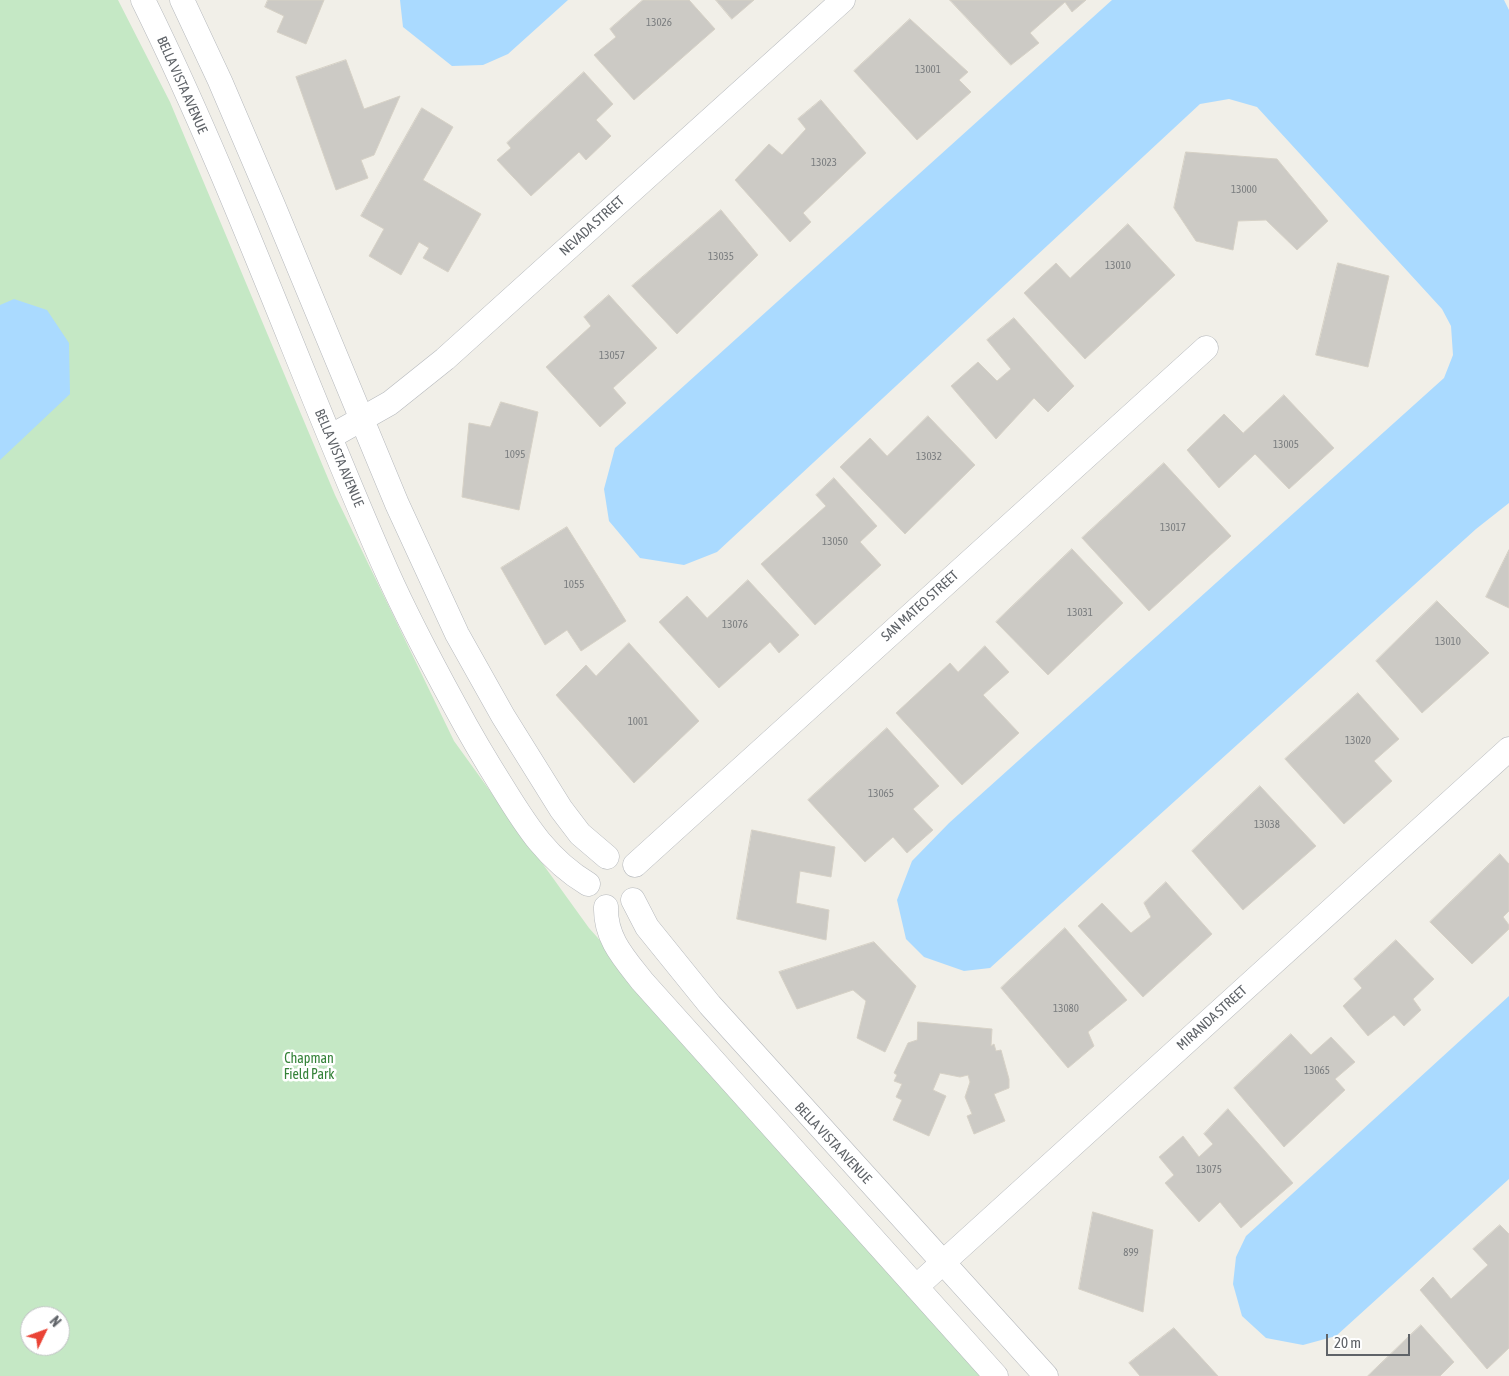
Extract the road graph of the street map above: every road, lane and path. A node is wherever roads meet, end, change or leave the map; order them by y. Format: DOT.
graph roads {
  1 [pos="142,0"];
  2 [pos="182,0"];
  3 [pos="843,0"];
  4 [pos="1206,348"];
  5 [pos="362,418"];
  6 [pos="330,436"];
  7 [pos="1509,749"];
  8 [pos="607,857"];
  9 [pos="635,865"];
  10 [pos="588,884"];
  11 [pos="634,900"];
  12 [pos="606,907"];
  13 [pos="943,1263"];
  14 [pos="916,1288"];
  15 [pos="996,1376"];
  16 [pos="1046,1376"];
  1 -- 6 [label="street, BELLA VISTA AVENUE"];
  2 -- 5 [label="street"];
  3 -- 5 [label="street, NEVADA STREET"];
  4 -- 9 [label="street, SAN MATEO STREET"];
  5 -- 6 [label="street, NEVADA STREET"];
  5 -- 8 [label="street"];
  6 -- 10 [label="street, BELLA VISTA AVENUE"];
  7 -- 13 [label="street, MIRANDA STREET"];
  8 -- 9 [label="street"];
  8 -- 10 [label="street"];
  9 -- 11 [label="street"];
  10 -- 12 [label="street, BELLA VISTA AVENUE"];
  11 -- 12 [label="street"];
  11 -- 13 [label="street, BELLA VISTA AVENUE"];
  12 -- 14 [label="street"];
  13 -- 14 [label="street, MIRANDA STREET"];
  13 -- 16 [label="street, BELLA VISTA AVENUE"];
  14 -- 15 [label="street"];
}
